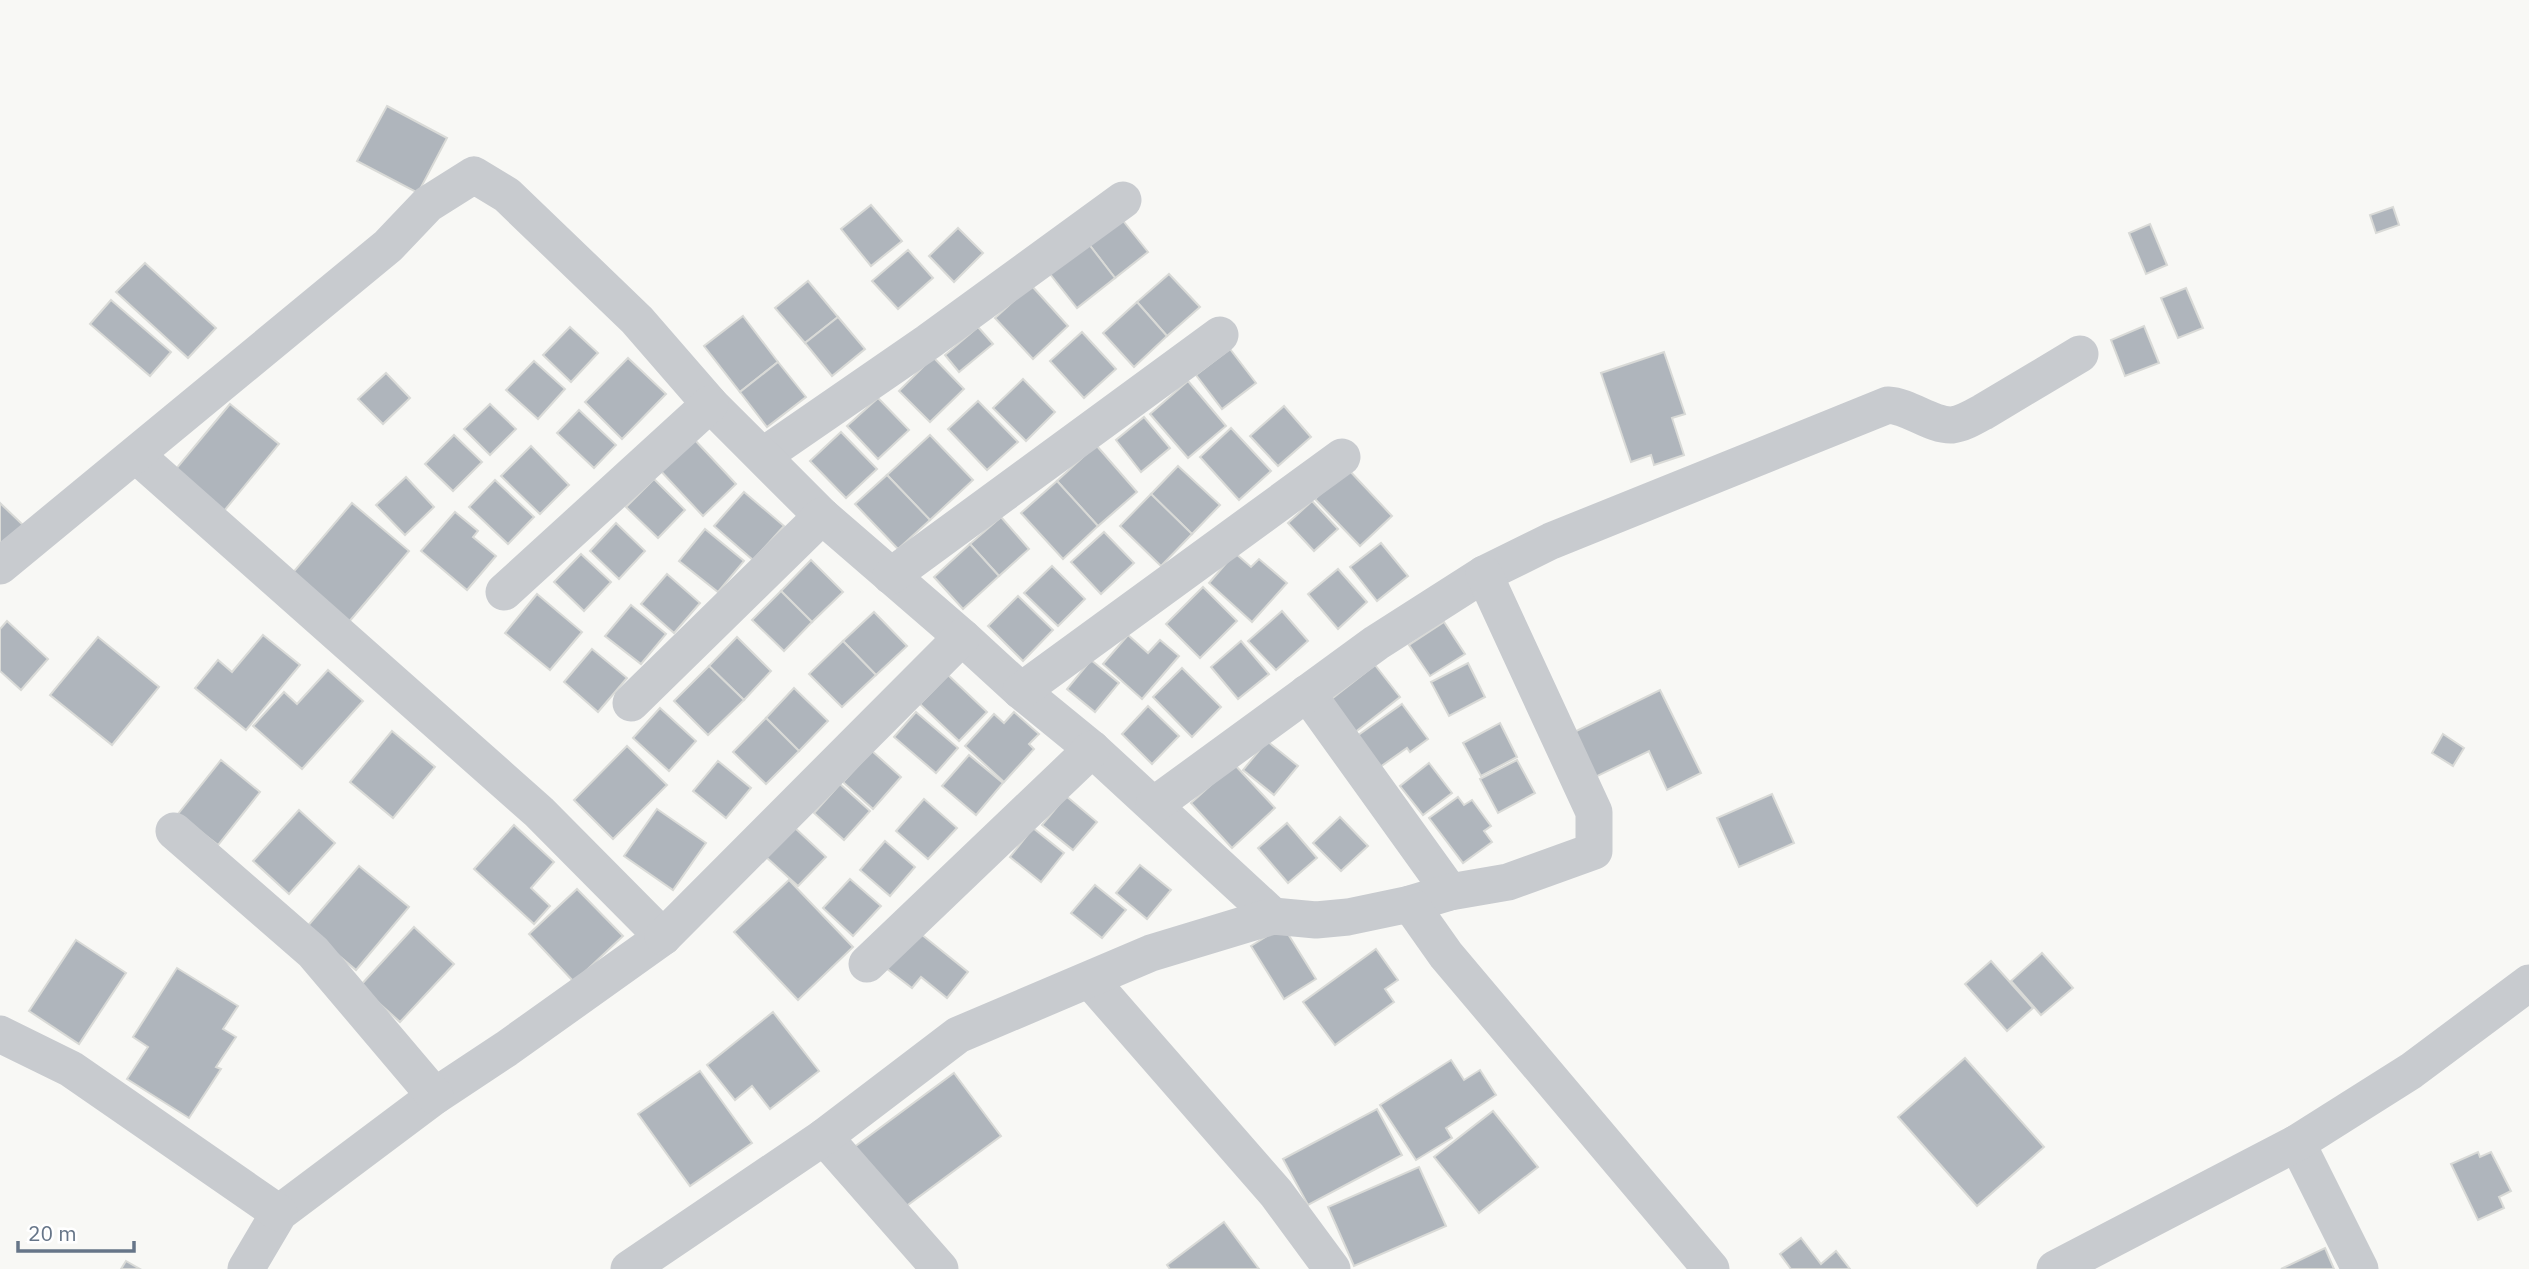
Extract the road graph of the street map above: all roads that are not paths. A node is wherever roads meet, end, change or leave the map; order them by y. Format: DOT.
graph roads {
  1 [pos="1123,200"];
  2 [pos="1220,335"];
  3 [pos="2080,354"];
  4 [pos="710,404"];
  5 [pos="136,455"];
  6 [pos="764,455"];
  7 [pos="1342,457"];
  8 [pos="822,516"];
  9 [pos="0,566"];
  10 [pos="1484,574"];
  11 [pos="891,576"];
  12 [pos="504,592"];
  13 [pos="962,637"];
  14 [pos="1021,691"];
  15 [pos="1307,693"];
  16 [pos="631,703"];
  17 [pos="1092,749"];
  18 [pos="1154,804"];
  19 [pos="174,831"];
  20 [pos="1450,892"];
  21 [pos="1410,904"];
  22 [pos="1273,916"];
  23 [pos="663,937"];
  24 [pos="867,964"];
  25 [pos="1090,981"];
  26 [pos="2529,984"];
  27 [pos="0,1034"];
  28 [pos="435,1096"];
  29 [pos="824,1137"];
  30 [pos="2297,1143"];
  31 [pos="279,1213"];
  32 [pos="246,1269"];
  33 [pos="629,1269"];
  34 [pos="940,1269"];
  35 [pos="1332,1269"];
  36 [pos="1711,1269"];
  37 [pos="2055,1269"];
  38 [pos="2360,1269"];
  1 -- 6 [label="street"];
  2 -- 11 [label="street"];
  3 -- 10 [label="street"];
  4 -- 5 [label="street"];
  4 -- 6 [label="street"];
  4 -- 12 [label="street"];
  5 -- 9 [label="street"];
  5 -- 23 [label="street"];
  6 -- 8 [label="street"];
  7 -- 14 [label="street"];
  8 -- 11 [label="street"];
  8 -- 16 [label="street"];
  10 -- 15 [label="street"];
  10 -- 20 [label="street"];
  11 -- 13 [label="street"];
  13 -- 14 [label="street"];
  13 -- 23 [label="street"];
  14 -- 17 [label="street"];
  15 -- 18 [label="street"];
  15 -- 20 [label="street"];
  17 -- 18 [label="street"];
  17 -- 24 [label="street"];
  18 -- 22 [label="street"];
  19 -- 28 [label="street"];
  20 -- 21 [label="street"];
  21 -- 22 [label="street"];
  21 -- 36 [label="street"];
  22 -- 25 [label="street"];
  23 -- 28 [label="street"];
  25 -- 29 [label="street"];
  25 -- 35 [label="street"];
  26 -- 30 [label="street"];
  27 -- 31 [label="street"];
  28 -- 31 [label="street"];
  29 -- 33 [label="street"];
  29 -- 34 [label="street"];
  30 -- 37 [label="street"];
  30 -- 38 [label="street"];
  31 -- 32 [label="street"];
}
